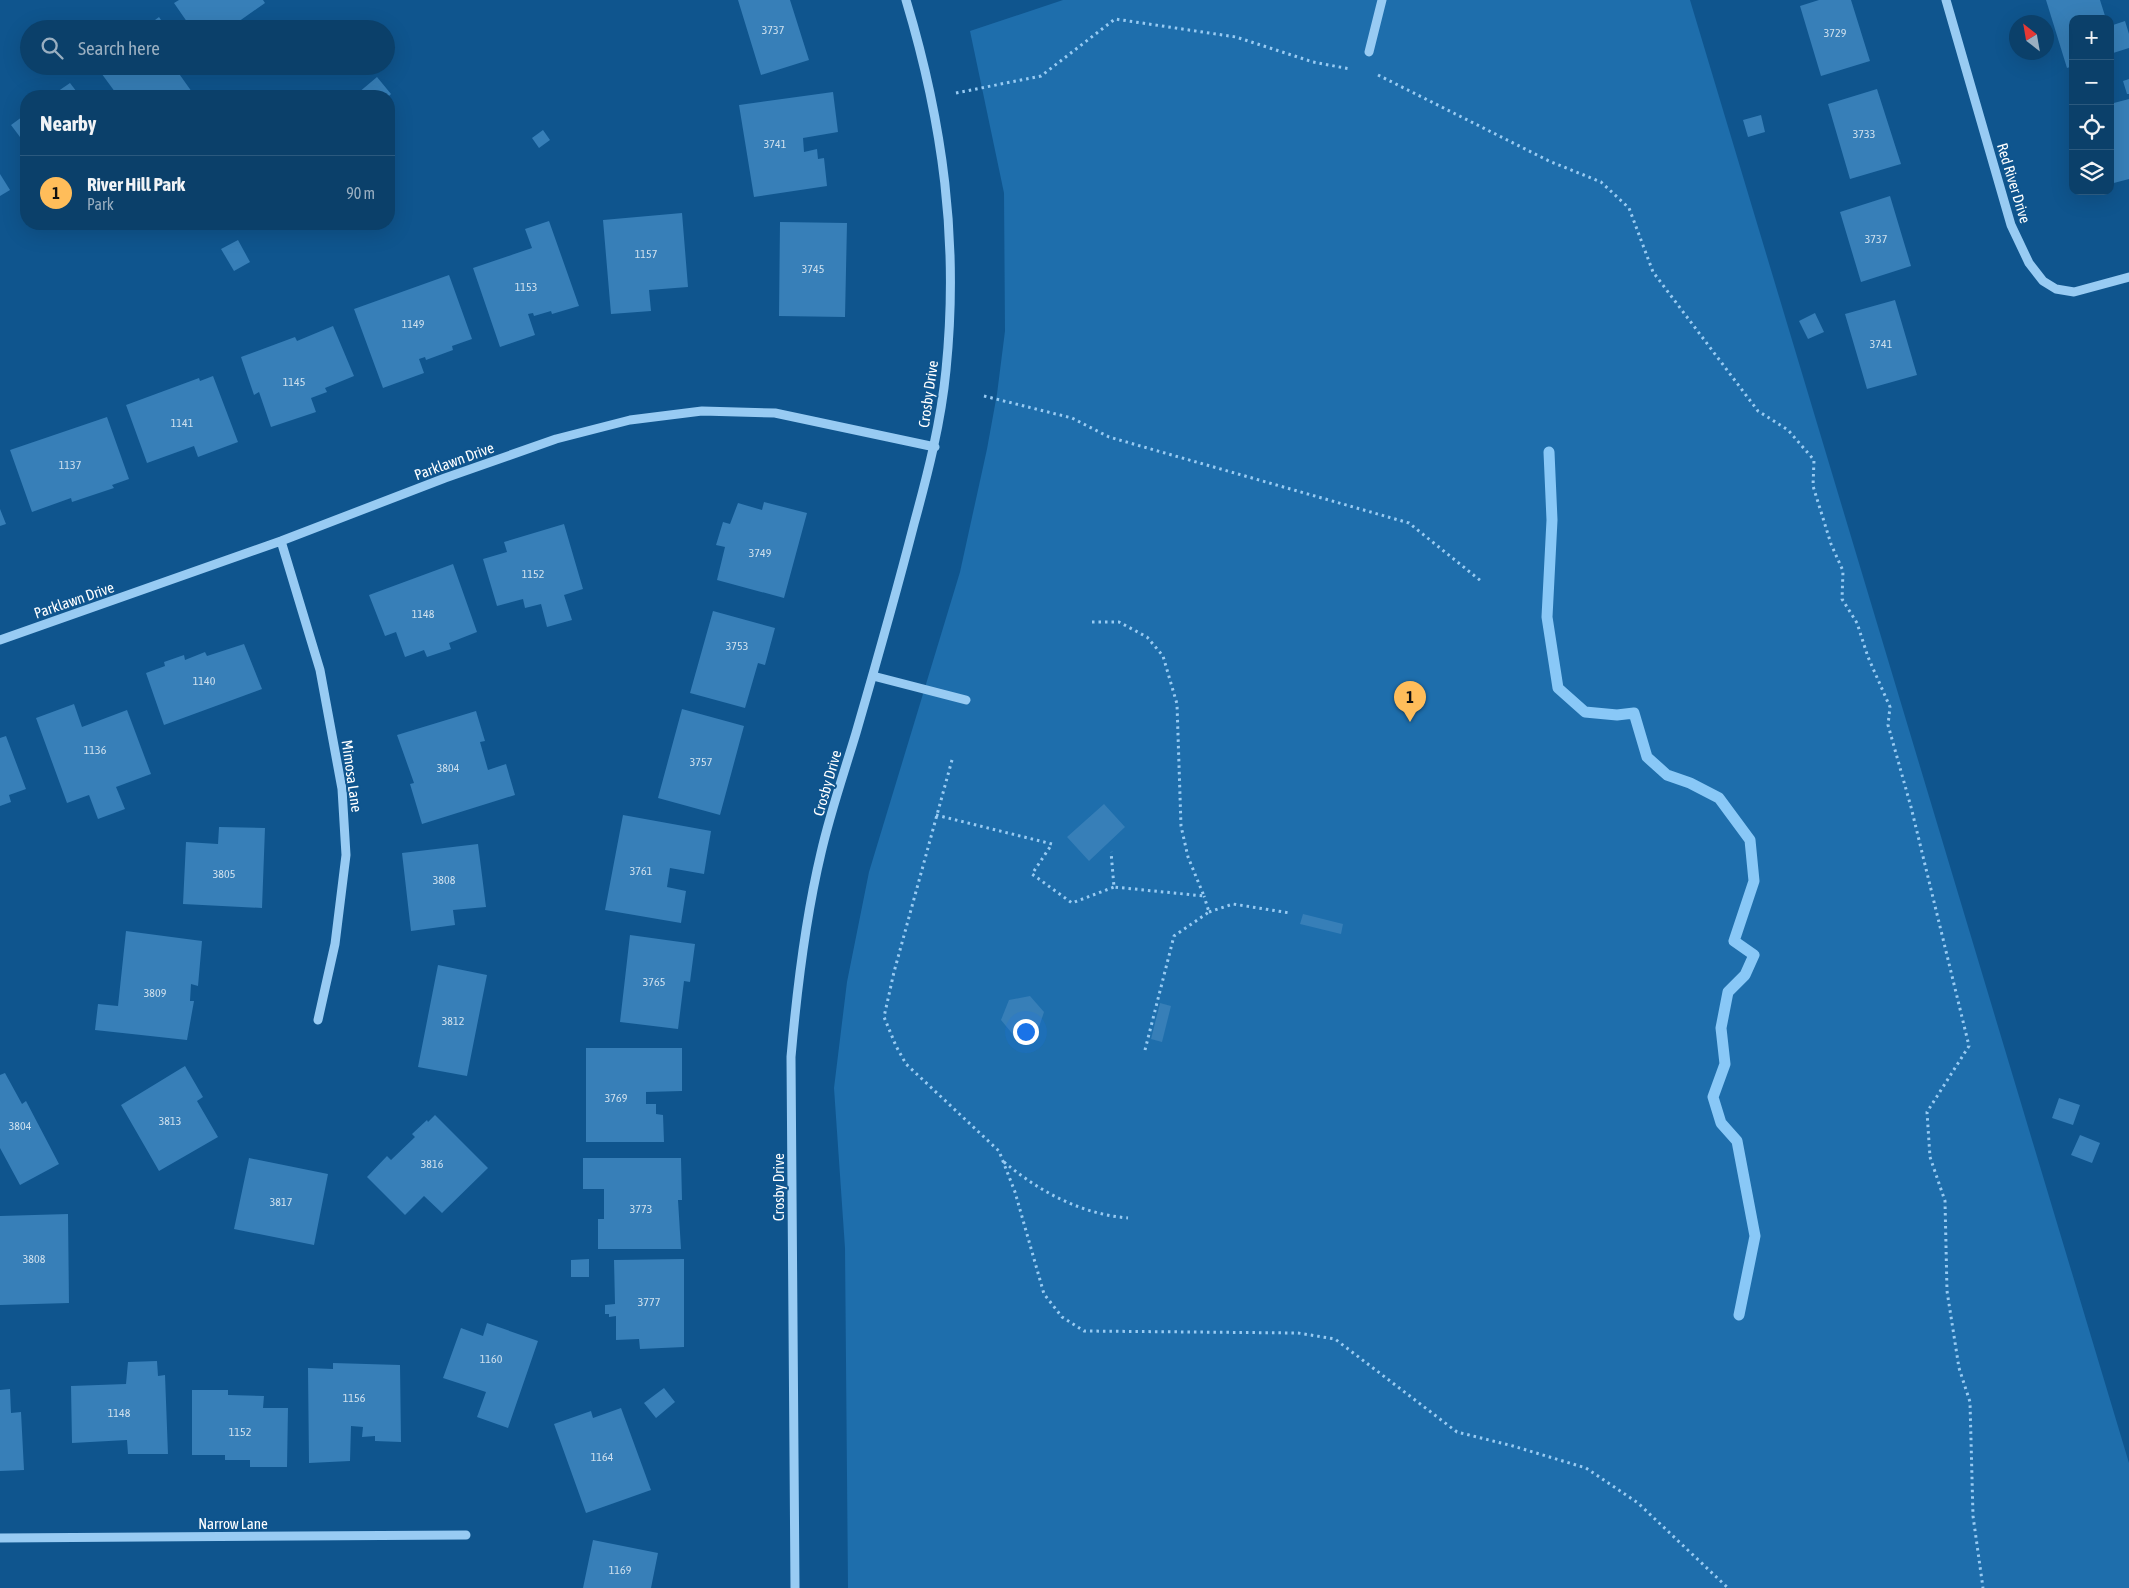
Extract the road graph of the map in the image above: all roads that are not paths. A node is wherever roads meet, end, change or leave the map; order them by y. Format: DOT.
graph roads {
  1 [pos="906,0"];
  2 [pos="1382,0"];
  3 [pos="1946,0"];
  4 [pos="1369,52"];
  5 [pos="2129,277"];
  6 [pos="935,447"];
  7 [pos="281,541"];
  8 [pos="0,640"];
  9 [pos="873,676"];
  10 [pos="966,700"];
  11 [pos="318,1020"];
  12 [pos="466,1535"];
  13 [pos="0,1538"];
  14 [pos="795,1588"];
  1 -- 6 [label="street, Crosby Drive"];
  2 -- 4 [label="street"];
  3 -- 5 [label="street, Red River Drive"];
  6 -- 7 [label="street, Parklawn Drive"];
  6 -- 9 [label="street, Crosby Drive"];
  7 -- 8 [label="street, Parklawn Drive"];
  7 -- 11 [label="street, Mimosa Lane"];
  9 -- 10 [label="street"];
  9 -- 14 [label="street, Crosby Drive"];
  12 -- 13 [label="street, Narrow Lane"];
}
